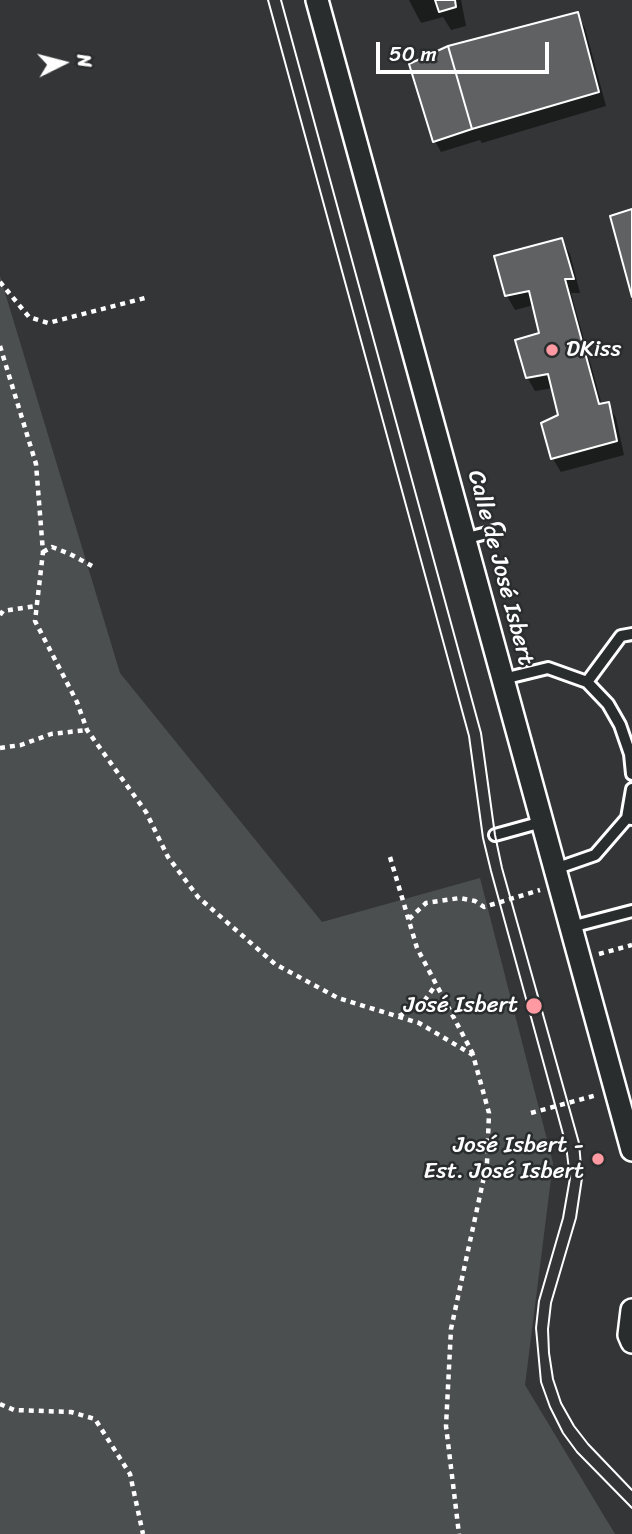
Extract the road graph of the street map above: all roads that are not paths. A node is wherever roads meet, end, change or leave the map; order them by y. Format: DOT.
graph roads {
  1 [pos="317,0"];
  2 [pos="498,530"];
  3 [pos="464,539"];
  4 [pos="632,634"];
  5 [pos="503,679"];
  6 [pos="587,681"];
  7 [pos="632,774"];
  8 [pos="632,789"];
  9 [pos="629,819"];
  10 [pos="542,822"];
  11 [pos="495,835"];
  12 [pos="557,877"];
  13 [pos="632,911"];
  14 [pos="571,927"];
  15 [pos="632,1150"];
  16 [pos="632,1310"];
  17 [pos="632,1342"];
  1 -- 3 [label="street, Calle de José Isbert"];
  2 -- 3 [label="lane"];
  3 -- 5 [label="street, Calle de José Isbert"];
  4 -- 6 [label="lane"];
  5 -- 6 [label="lane"];
  5 -- 10 [label="street, Calle de José Isbert"];
  6 -- 7 [label="lane"];
  8 -- 9 [label="lane"];
  9 -- 12 [label="lane"];
  10 -- 11 [label="lane"];
  10 -- 12 [label="street, Calle de José Isbert"];
  12 -- 14 [label="street, Calle de José Isbert"];
  13 -- 14 [label="lane"];
  14 -- 15 [label="street, Calle de José Isbert"];
  16 -- 17 [label="street"];
}
